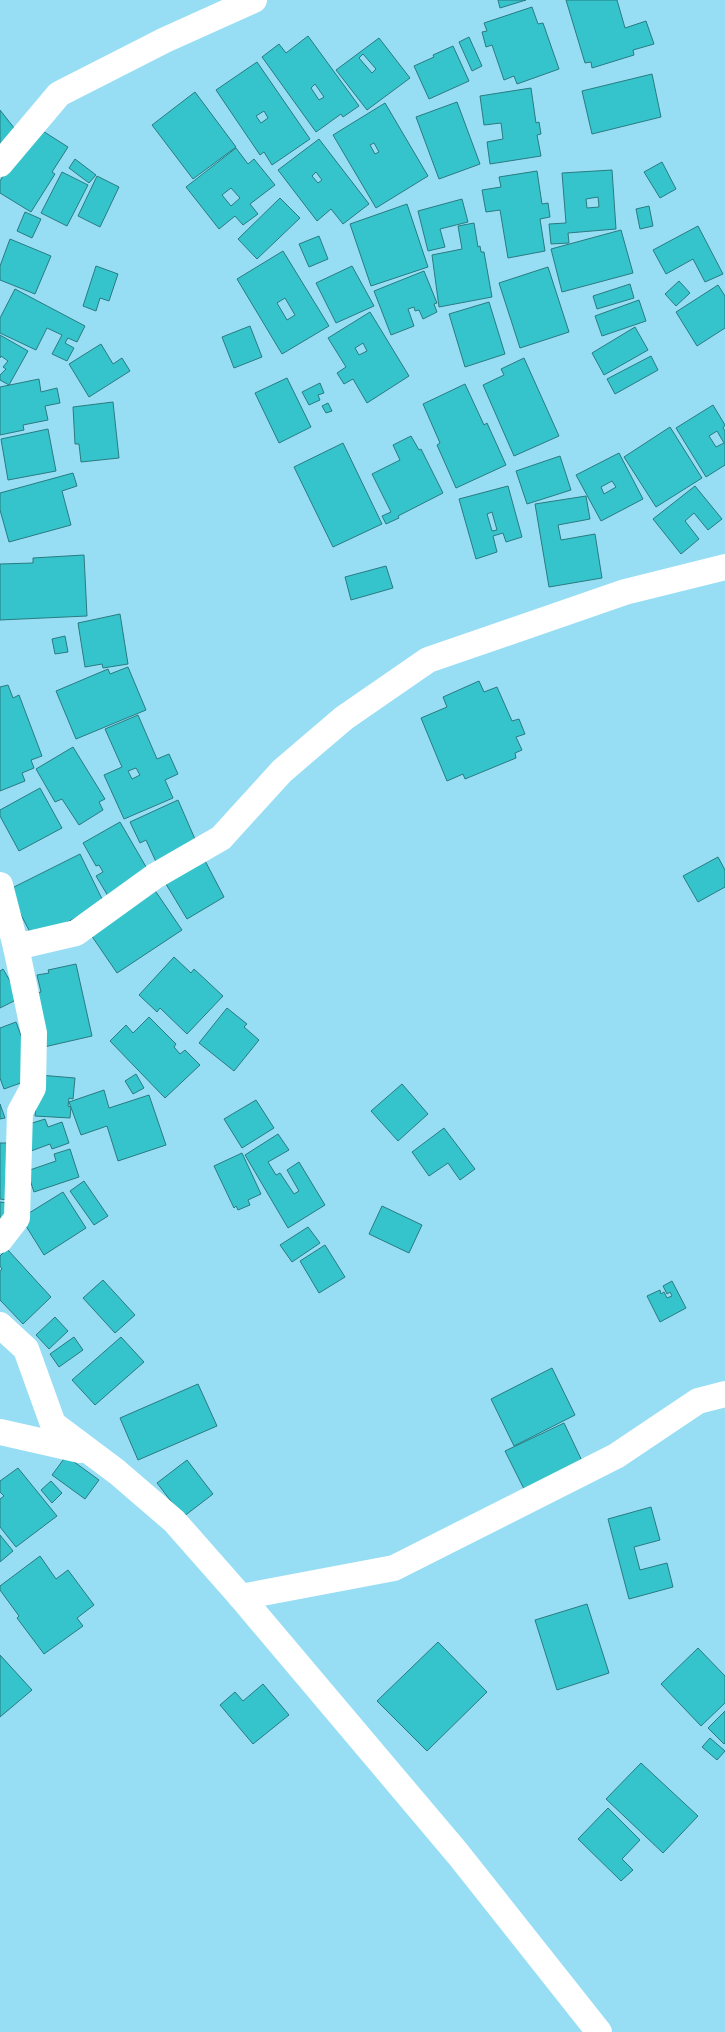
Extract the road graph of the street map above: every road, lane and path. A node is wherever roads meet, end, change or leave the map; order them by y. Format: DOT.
graph roads {
  1 [pos="247,1"];
  2 [pos="0,164"];
  3 [pos="725,566"];
  4 [pos="0,884"];
  5 [pos="16,947"];
  6 [pos="0,1240"];
  7 [pos="0,1325"];
  8 [pos="725,1394"];
  9 [pos="0,1432"];
  10 [pos="117,1472"];
  11 [pos="241,1597"];
  12 [pos="599,2032"];
  1 -- 2 [label="street"];
  3 -- 5 [label="street"];
  4 -- 5 [label="street"];
  5 -- 6 [label="street"];
  7 -- 10 [label="street"];
  8 -- 11 [label="street"];
  9 -- 10 [label="street"];
  10 -- 11 [label="street"];
  11 -- 12 [label="street"];
}
